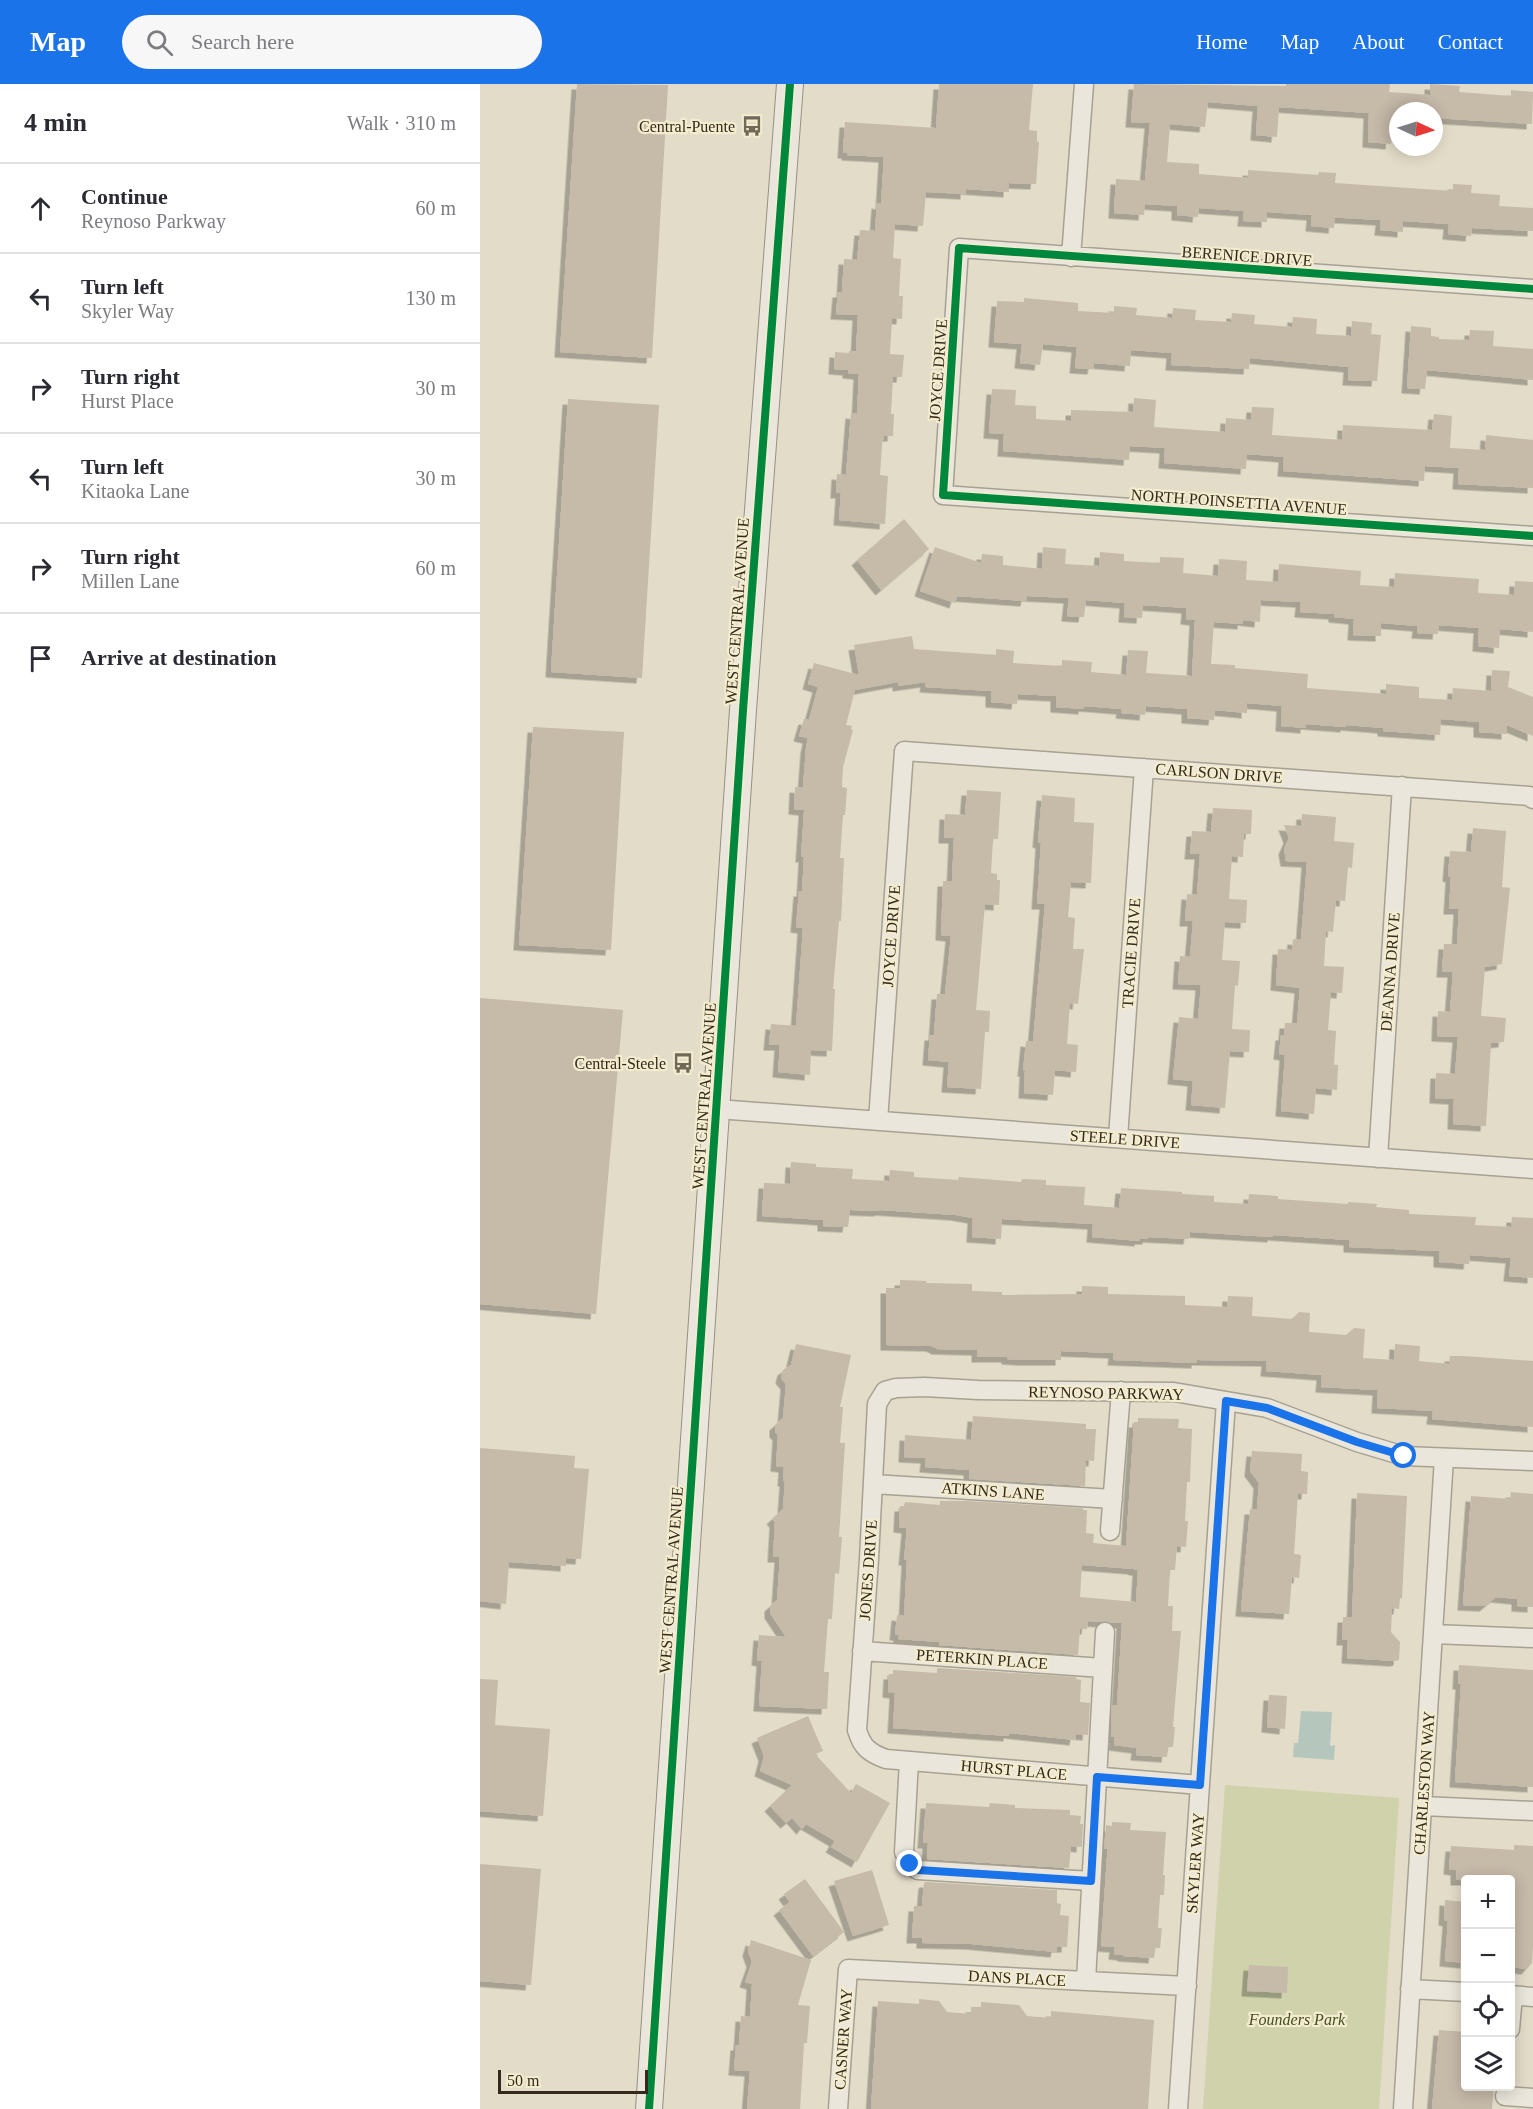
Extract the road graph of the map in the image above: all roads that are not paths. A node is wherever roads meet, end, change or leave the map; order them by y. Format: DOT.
graph roads {
  1 [pos="790,84"];
  2 [pos="1084,84"];
  3 [pos="959,248"];
  4 [pos="1071,257"];
  5 [pos="1533,290"];
  6 [pos="943,495"];
  7 [pos="1533,536"];
  8 [pos="904,751"];
  9 [pos="1144,768"];
  10 [pos="1402,786"];
  11 [pos="1533,799"];
  12 [pos="717,1109"];
  13 [pos="878,1121"];
  14 [pos="1118,1138"];
  15 [pos="1378,1158"];
  16 [pos="1533,1169"];
  17 [pos="885,1391"];
  18 [pos="1121,1391"];
  19 [pos="1226,1401"];
  20 [pos="1444,1458"];
  21 [pos="1533,1461"];
  22 [pos="873,1484"];
  23 [pos="1113,1499"];
  24 [pos="1110,1531"];
  25 [pos="1105,1632"];
  26 [pos="1433,1634"];
  27 [pos="1533,1638"];
  28 [pos="862,1651"];
  29 [pos="1103,1668"];
  30 [pos="866,1749"];
  31 [pos="909,1761"];
  32 [pos="1097,1777"];
  33 [pos="1200,1785"];
  34 [pos="1423,1806"];
  35 [pos="1533,1811"];
  36 [pos="1091,1881"];
  37 [pos="848,1969"];
  38 [pos="1086,1981"];
  39 [pos="1186,1986"];
  40 [pos="1410,1989"];
  41 [pos="1461,1992"];
  42 [pos="1515,1995"];
  43 [pos="1533,1997"];
  44 [pos="1505,2097"];
  45 [pos="1533,2098"];
  46 [pos="649,2109"];
  47 [pos="838,2109"];
  48 [pos="1178,2109"];
  49 [pos="1403,2109"];
  1 -- 12 [label="main road, WEST CENTRAL AVENUE"];
  2 -- 4 [label="street"];
  3 -- 4 [label="street, BERENICE DRIVE"];
  3 -- 6 [label="street, JOYCE DRIVE"];
  4 -- 5 [label="street, BERENICE DRIVE"];
  6 -- 7 [label="street, NORTH POINSETTIA AVENUE"];
  8 -- 9 [label="street, CARLSON DRIVE"];
  8 -- 13 [label="street, JOYCE DRIVE"];
  9 -- 10 [label="street, CARLSON DRIVE"];
  9 -- 14 [label="street, TRACIE DRIVE"];
  10 -- 11 [label="street, CARLSON DRIVE"];
  10 -- 15 [label="street, DEANNA DRIVE"];
  12 -- 13 [label="street, STEELE DRIVE"];
  12 -- 46 [label="main road, WEST CENTRAL AVENUE"];
  13 -- 14 [label="street, STEELE DRIVE"];
  14 -- 15 [label="street, STEELE DRIVE"];
  15 -- 16 [label="street, STEELE DRIVE"];
  17 -- 18 [label="street, REYNOSO PARKWAY"];
  17 -- 22 [label="street, JONES DRIVE"];
  18 -- 19 [label="street, REYNOSO PARKWAY"];
  18 -- 23 [label="street"];
  19 -- 20 [label="street, REYNOSO PARKWAY"];
  19 -- 33 [label="street, SKYLER WAY"];
  20 -- 21 [label="street, REYNOSO PARKWAY"];
  20 -- 26 [label="street, CHARLESTON WAY"];
  22 -- 23 [label="street, ATKINS LANE"];
  22 -- 28 [label="street, JONES DRIVE"];
  23 -- 24 [label="street"];
  25 -- 29 [label="street"];
  26 -- 27 [label="street"];
  26 -- 34 [label="street, CHARLESTON WAY"];
  28 -- 29 [label="street, PETERKIN PLACE"];
  28 -- 30 [label="street, JONES DRIVE"];
  29 -- 32 [label="street"];
  30 -- 31 [label="street, HURST PLACE"];
  31 -- 32 [label="street, HURST PLACE"];
  31 -- 36 [label="street"];
  32 -- 33 [label="street, HURST PLACE"];
  32 -- 36 [label="street"];
  33 -- 39 [label="street, SKYLER WAY"];
  34 -- 35 [label="street"];
  34 -- 40 [label="street, CHARLESTON WAY"];
  36 -- 38 [label="street"];
  37 -- 38 [label="street, DANS PLACE"];
  37 -- 47 [label="street, CASNER WAY"];
  38 -- 39 [label="street, DANS PLACE"];
  39 -- 48 [label="street, SKYLER WAY"];
  40 -- 41 [label="street"];
  40 -- 49 [label="street, CHARLESTON WAY"];
  42 -- 43 [label="street"];
  44 -- 45 [label="street"];
}
